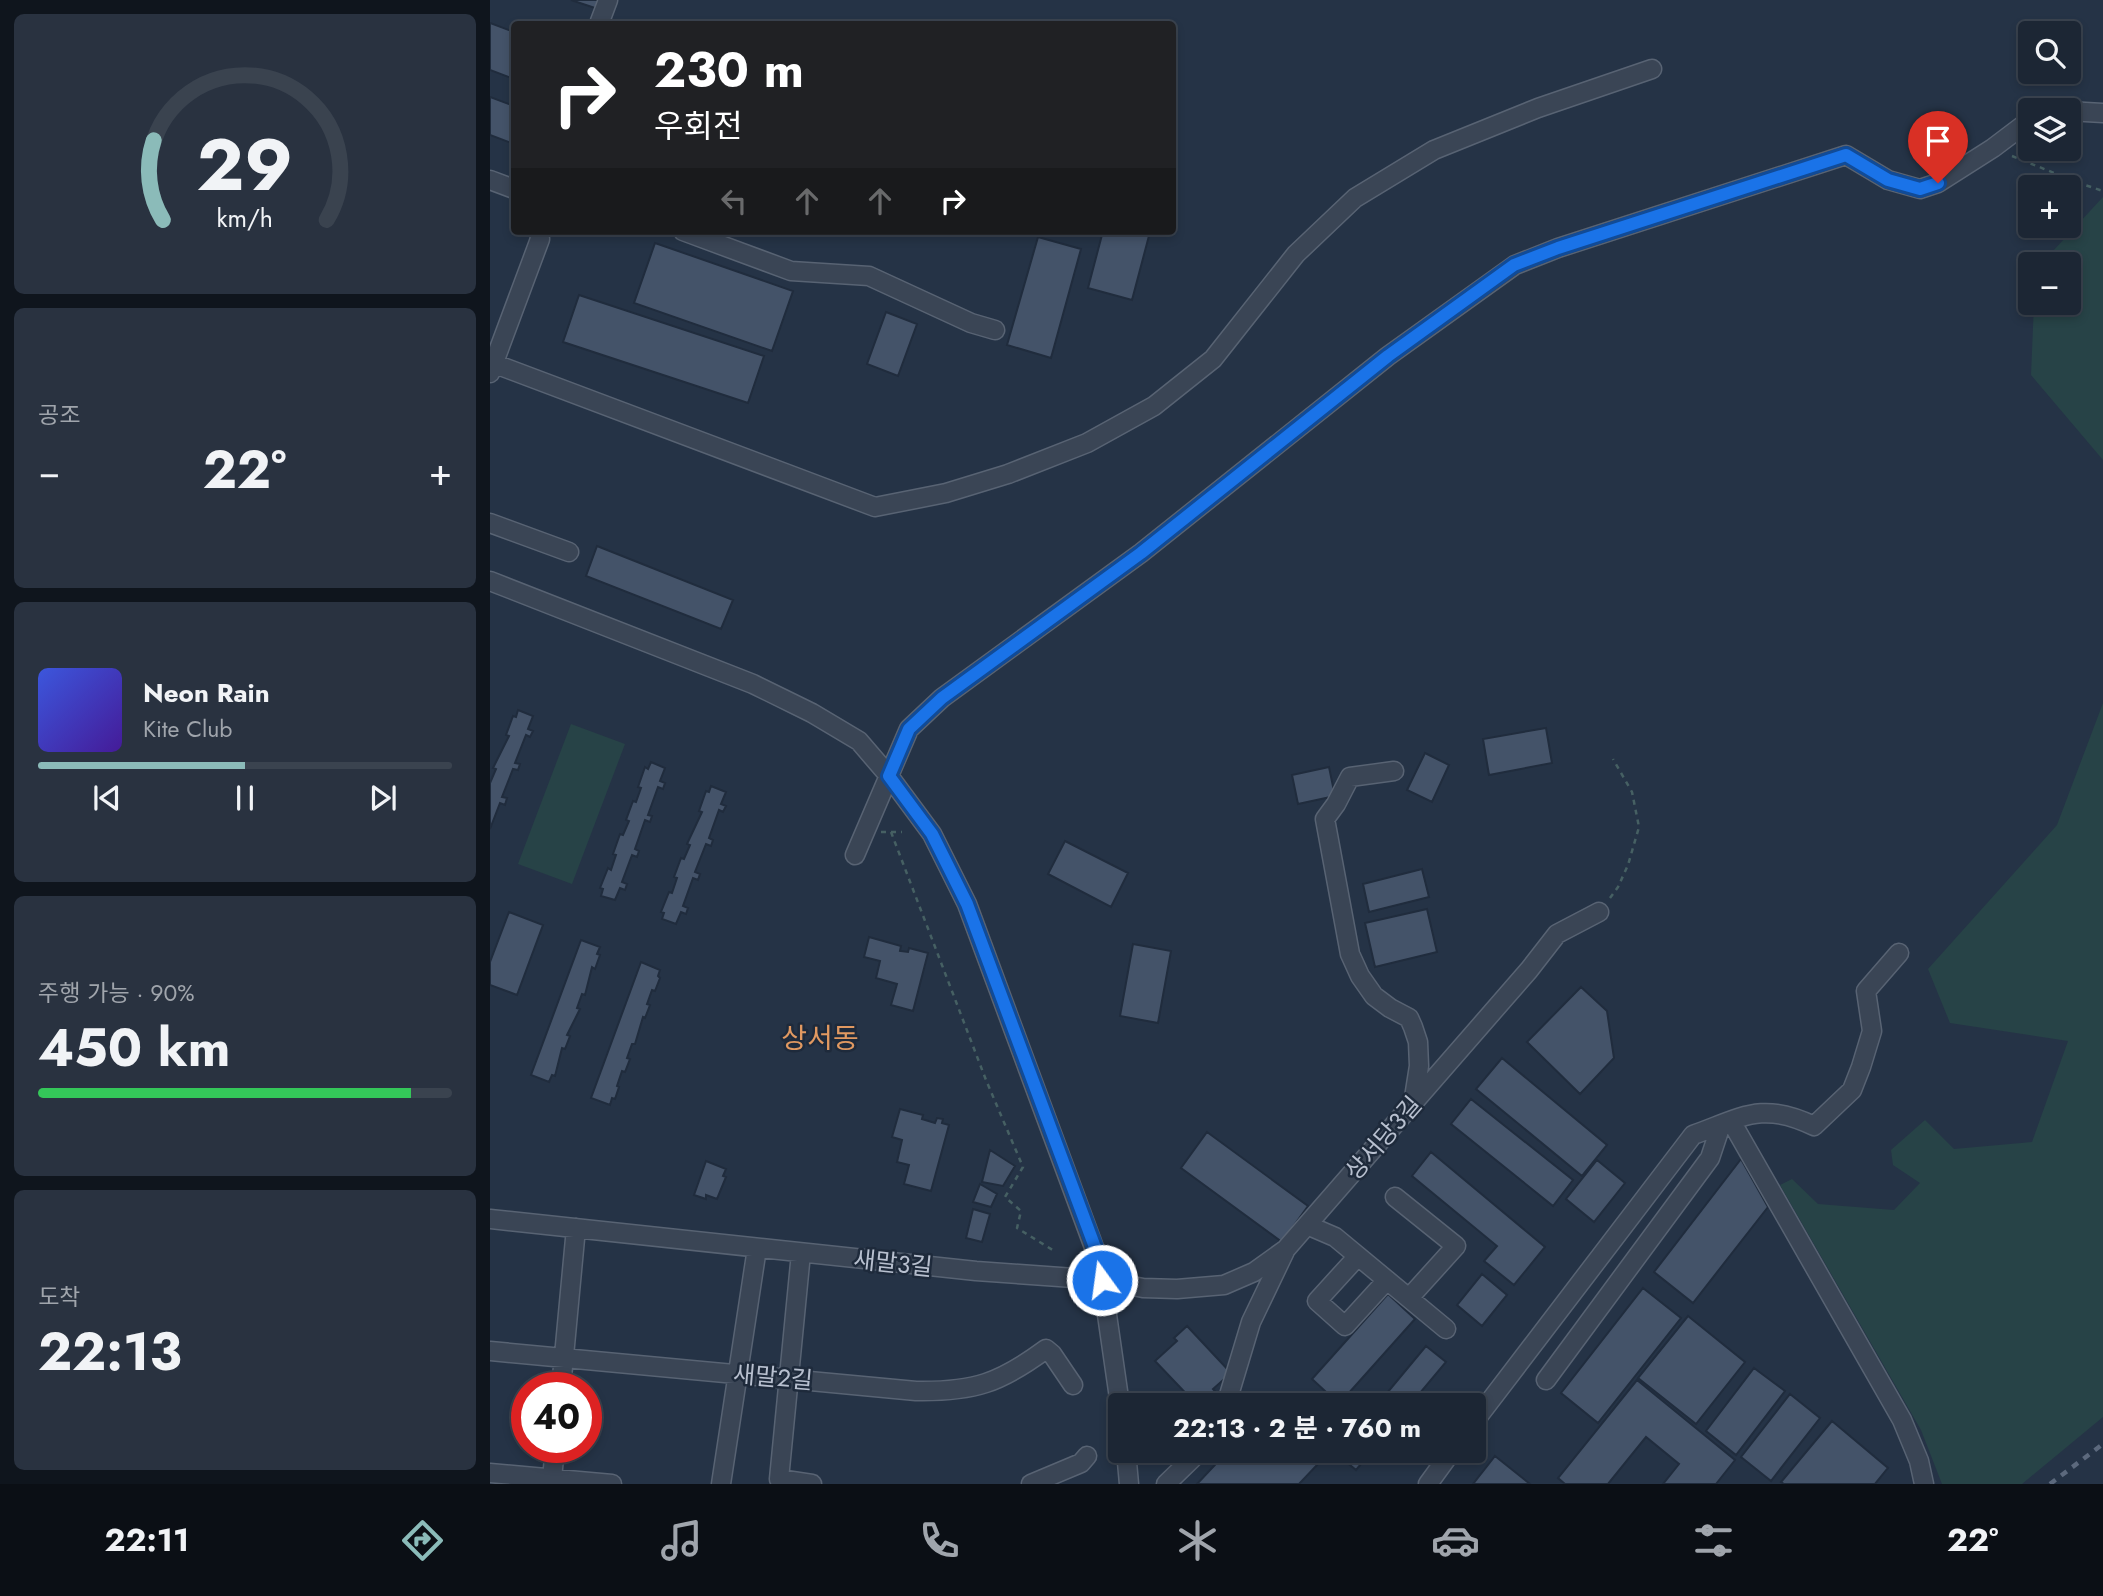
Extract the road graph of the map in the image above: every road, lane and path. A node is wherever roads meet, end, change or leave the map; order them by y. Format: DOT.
graph roads {
  1 [pos="608,0"];
  2 [pos="600,21"];
  3 [pos="1652,69"];
  4 [pos="2081,112"];
  5 [pos="2103,113"];
  6 [pos="2018,129"];
  7 [pos="1993,148"];
  8 [pos="490,180"];
  9 [pos="511,188"];
  10 [pos="2103,191"];
  11 [pos="540,235"];
  12 [pos="694,235"];
  13 [pos="995,330"];
  14 [pos="492,369"];
  15 [pos="490,523"];
  16 [pos="569,552"];
  17 [pos="490,581"];
  18 [pos="1614,759"];
  19 [pos="1394,771"];
  20 [pos="889,776"];
  21 [pos="881,832"];
  22 [pos="891,832"];
  23 [pos="902,832"];
  24 [pos="855,855"];
  25 [pos="1600,912"];
  26 [pos="1899,953"];
  27 [pos="1413,1104"];
  28 [pos="1726,1123"];
  29 [pos="1395,1197"];
  30 [pos="490,1219"];
  31 [pos="1307,1225"];
  32 [pos="576,1228"];
  33 [pos="757,1248"];
  34 [pos="1286,1249"];
  35 [pos="1056,1252"];
  36 [pos="801,1253"];
  37 [pos="1358,1256"];
  38 [pos="1102,1280"];
  39 [pos="1387,1280"];
  40 [pos="1409,1298"];
  41 [pos="1446,1329"];
  42 [pos="490,1351"];
  43 [pos="564,1358"];
  44 [pos="563,1372"];
  45 [pos="738,1374"];
  46 [pos="788,1379"];
  47 [pos="1546,1380"];
  48 [pos="1073,1385"];
  49 [pos="1118,1393"];
  50 [pos="1229,1393"];
  51 [pos="1486,1406"];
  52 [pos="1087,1456"];
  53 [pos="554,1463"];
  54 [pos="1127,1463"];
  55 [pos="1188,1463"];
  56 [pos="1443,1463"];
  57 [pos="490,1474"];
  58 [pos="552,1479"];
  59 [pos="612,1484"];
  60 [pos="721,1484"];
  61 [pos="812,1484"];
  62 [pos="1031,1484"];
  63 [pos="1129,1484"];
  64 [pos="1166,1484"];
  65 [pos="1428,1484"];
  66 [pos="1924,1484"];
  1 -- 2 [label="street"];
  3 -- 14 [label="street"];
  4 -- 5 [label="street"];
  6 -- 7 [label="street"];
  7 -- 10 [label="path"];
  7 -- 20 [label="street"];
  8 -- 9 [label="street"];
  11 -- 14 [label="street"];
  12 -- 13 [label="street"];
  15 -- 16 [label="street"];
  17 -- 20 [label="street"];
  18 -- 25 [label="path"];
  19 -- 27 [label="street"];
  20 -- 24 [label="street"];
  20 -- 38 [label="street"];
  21 -- 22 [label="path"];
  22 -- 23 [label="path"];
  22 -- 35 [label="path"];
  25 -- 27 [label="street, 상서당3길"];
  26 -- 28 [label="street"];
  27 -- 31 [label="street, 상서당3길"];
  28 -- 47 [label="street"];
  28 -- 51 [label="street"];
  28 -- 66 [label="street"];
  29 -- 40 [label="street"];
  30 -- 32 [label="street, 새말3길"];
  31 -- 34 [label="street, 상서당3길"];
  31 -- 37 [label="street"];
  32 -- 33 [label="street, 새말3길"];
  32 -- 43 [label="street"];
  33 -- 36 [label="street, 새말3길"];
  33 -- 45 [label="street"];
  34 -- 38 [label="street, 새말3길"];
  34 -- 50 [label="street, 상서당3길"];
  36 -- 38 [label="street, 새말3길"];
  36 -- 46 [label="street"];
  37 -- 39 [label="street"];
  37 -- 39 [label="street"];
  38 -- 49 [label="street"];
  39 -- 40 [label="street"];
  40 -- 41 [label="street"];
  42 -- 43 [label="street, 새말2길"];
  43 -- 44 [label="street"];
  43 -- 45 [label="street, 새말2길"];
  45 -- 46 [label="street, 새말2길"];
  45 -- 60 [label="street"];
  46 -- 48 [label="street, 새말2길"];
  46 -- 61 [label="street"];
  52 -- 62 [label="street"];
  53 -- 58 [label="street"];
  54 -- 63 [label="street"];
  55 -- 64 [label="street"];
  56 -- 65 [label="street"];
  57 -- 58 [label="street"];
  58 -- 59 [label="street"];
}
